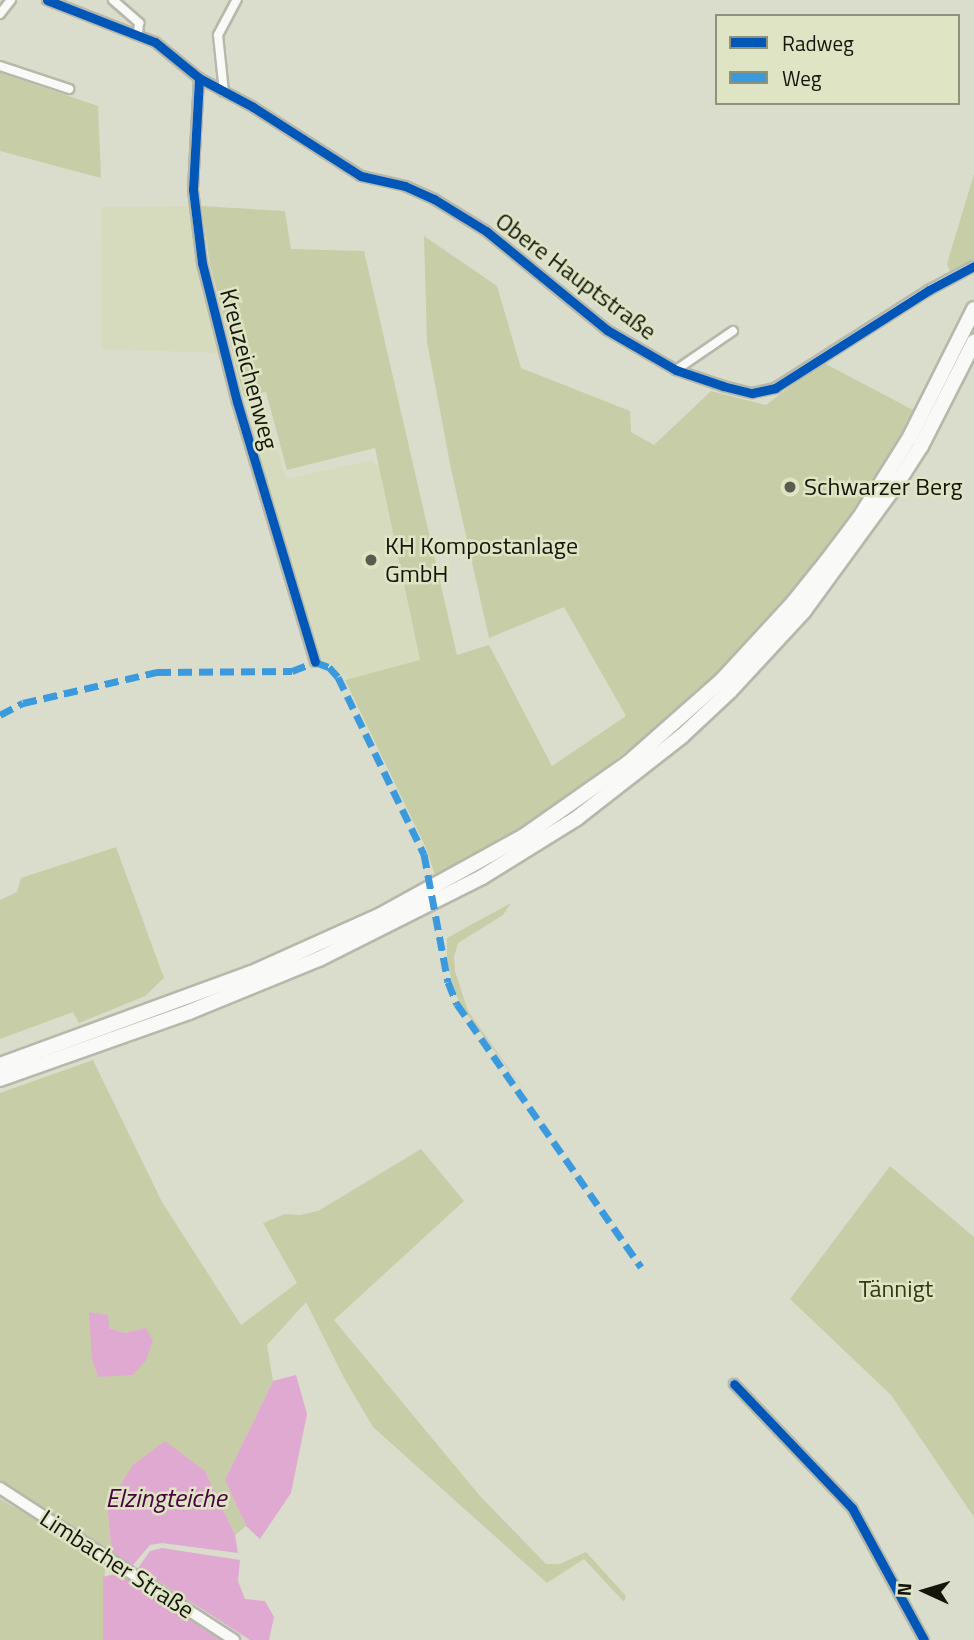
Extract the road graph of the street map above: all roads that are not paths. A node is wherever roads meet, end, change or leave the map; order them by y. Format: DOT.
graph roads {
  1 [pos="11,0"];
  2 [pos="47,0"];
  3 [pos="113,0"];
  4 [pos="237,0"];
  5 [pos="0,14"];
  6 [pos="138,34"];
  7 [pos="0,66"];
  8 [pos="199,78"];
  9 [pos="69,89"];
  10 [pos="224,92"];
  11 [pos="972,267"];
  12 [pos="974,309"];
  13 [pos="733,331"];
  14 [pos="974,342"];
  15 [pos="676,370"];
  16 [pos="314,662"];
  17 [pos="0,1065"];
  18 [pos="0,1079"];
  19 [pos="734,1384"];
  20 [pos="0,1488"];
  21 [pos="234,1640"];
  22 [pos="924,1640"];
  1 -- 5 [label="street"];
  2 -- 6 [label="street, Obere Hauptstraße"];
  3 -- 6 [label="street, Obere Hauptstraße"];
  4 -- 10 [label="street"];
  6 -- 8 [label="street, Obere Hauptstraße"];
  7 -- 9 [label="street"];
  8 -- 10 [label="street, Obere Hauptstraße"];
  8 -- 16 [label="street, Kreuzeichenweg"];
  10 -- 15 [label="street, Obere Hauptstraße"];
  11 -- 15 [label="street, Obere Hauptstraße"];
  12 -- 17 [label="highway"];
  13 -- 15 [label="street"];
  14 -- 18 [label="highway"];
  19 -- 22 [label="street"];
  20 -- 21 [label="main road, Limbacher Straße"];
}
